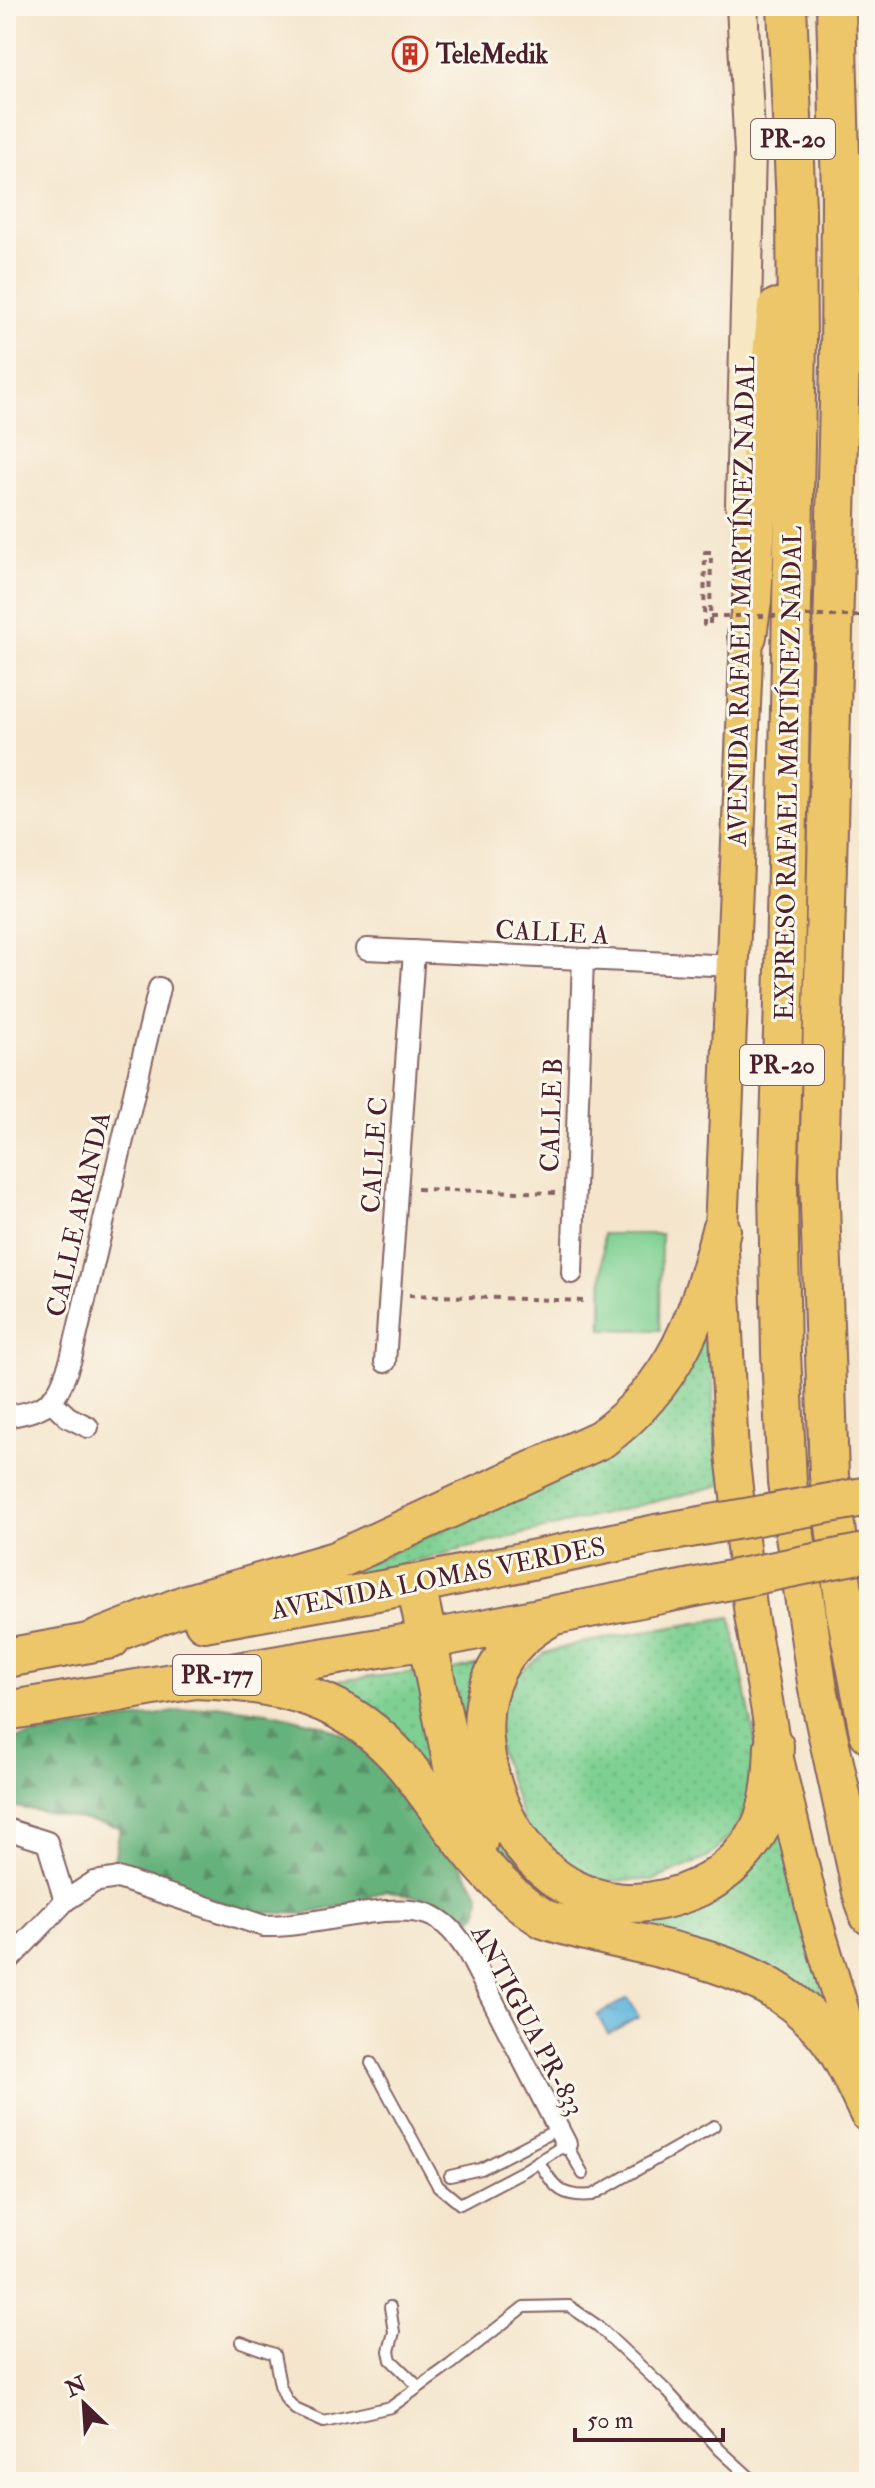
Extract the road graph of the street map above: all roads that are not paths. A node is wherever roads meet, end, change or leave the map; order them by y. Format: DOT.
graph roads {
  1 [pos="742,6"];
  2 [pos="787,6"];
  3 [pos="836,6"];
  4 [pos="837,60"];
  5 [pos="796,207"];
  6 [pos="869,258"];
  7 [pos="747,636"];
  8 [pos="367,949"];
  9 [pos="414,951"];
  10 [pos="583,959"];
  11 [pos="734,966"];
  12 [pos="159,988"];
  13 [pos="721,1230"];
  14 [pos="572,1273"];
  15 [pos="385,1362"];
  16 [pos="50,1400"];
  17 [pos="6,1417"];
  18 [pos="88,1427"];
  19 [pos="869,1496"];
  20 [pos="869,1552"];
  21 [pos="416,1584"];
  22 [pos="554,1615"];
  23 [pos="427,1640"];
  24 [pos="88,1643"];
  25 [pos="6,1658"];
  26 [pos="195,1679"];
  27 [pos="6,1711"];
  28 [pos="869,1733"];
  29 [pos="774,1746"];
  30 [pos="6,1829"];
  31 [pos="500,1886"];
  32 [pos="65,1901"];
  33 [pos="869,1915"];
  34 [pos="6,1963"];
  35 [pos="371,2063"];
  36 [pos="869,2097"];
  37 [pos="869,2113"];
  38 [pos="714,2126"];
  39 [pos="562,2136"];
  40 [pos="538,2161"];
  41 [pos="583,2174"];
  42 [pos="450,2176"];
  43 [pos="390,2307"];
  44 [pos="241,2342"];
  45 [pos="419,2387"];
  46 [pos="755,2482"];
  1 -- 7 [label="main road, AVENIDA RAFAEL MARTÍNEZ NADAL"];
  2 -- 5 [label="highway, EXPRESO RAFAEL MARTÍNEZ NADAL / PR-20"];
  3 -- 4 [label="highway, EXPRESO RAFAEL MARTÍNEZ NADAL / PR-20"];
  4 -- 6 [label="highway"];
  4 -- 28 [label="highway, EXPRESO RAFAEL MARTÍNEZ NADAL / PR-20"];
  5 -- 7 [label="highway"];
  5 -- 33 [label="highway, EXPRESO RAFAEL MARTÍNEZ NADAL / PR-20"];
  7 -- 11 [label="main road, AVENIDA RAFAEL MARTÍNEZ NADAL"];
  8 -- 9 [label="street, CALLE A"];
  9 -- 10 [label="street, CALLE A"];
  9 -- 15 [label="street, CALLE C"];
  10 -- 11 [label="street, CALLE A"];
  10 -- 14 [label="street, CALLE B"];
  11 -- 13 [label="main road, AVENIDA RAFAEL MARTÍNEZ NADAL"];
  12 -- 16 [label="street, CALLE ARANDA"];
  13 -- 24 [label="highway"];
  13 -- 29 [label="main road, AVENIDA RAFAEL MARTÍNEZ NADAL"];
  16 -- 17 [label="street"];
  16 -- 18 [label="street"];
  19 -- 21 [label="highway, AVENIDA LOMAS VERDES / PR-177, bridge"];
  20 -- 22 [label="highway, PR-177, bridge"];
  21 -- 23 [label="highway"];
  21 -- 24 [label="highway, AVENIDA LOMAS VERDES / PR-177"];
  22 -- 23 [label="highway, PR-177"];
  22 -- 29 [label="highway"];
  23 -- 26 [label="highway, PR-177"];
  23 -- 31 [label="highway"];
  24 -- 25 [label="highway, AVENIDA LOMAS VERDES / PR-177"];
  26 -- 27 [label="highway, PR-177"];
  26 -- 31 [label="highway"];
  29 -- 36 [label="main road, AVENIDA RAFAEL MARTÍNEZ NADAL"];
  30 -- 32 [label="street"];
  31 -- 37 [label="highway"];
  32 -- 34 [label="street, ANTIGUA PR-833"];
  32 -- 39 [label="street, ANTIGUA PR-833"];
  35 -- 40 [label="lane"];
  38 -- 40 [label="lane"];
  39 -- 40 [label="lane"];
  39 -- 41 [label="lane"];
  39 -- 42 [label="lane"];
  43 -- 45 [label="lane"];
  44 -- 45 [label="lane"];
  45 -- 46 [label="lane"];
}
